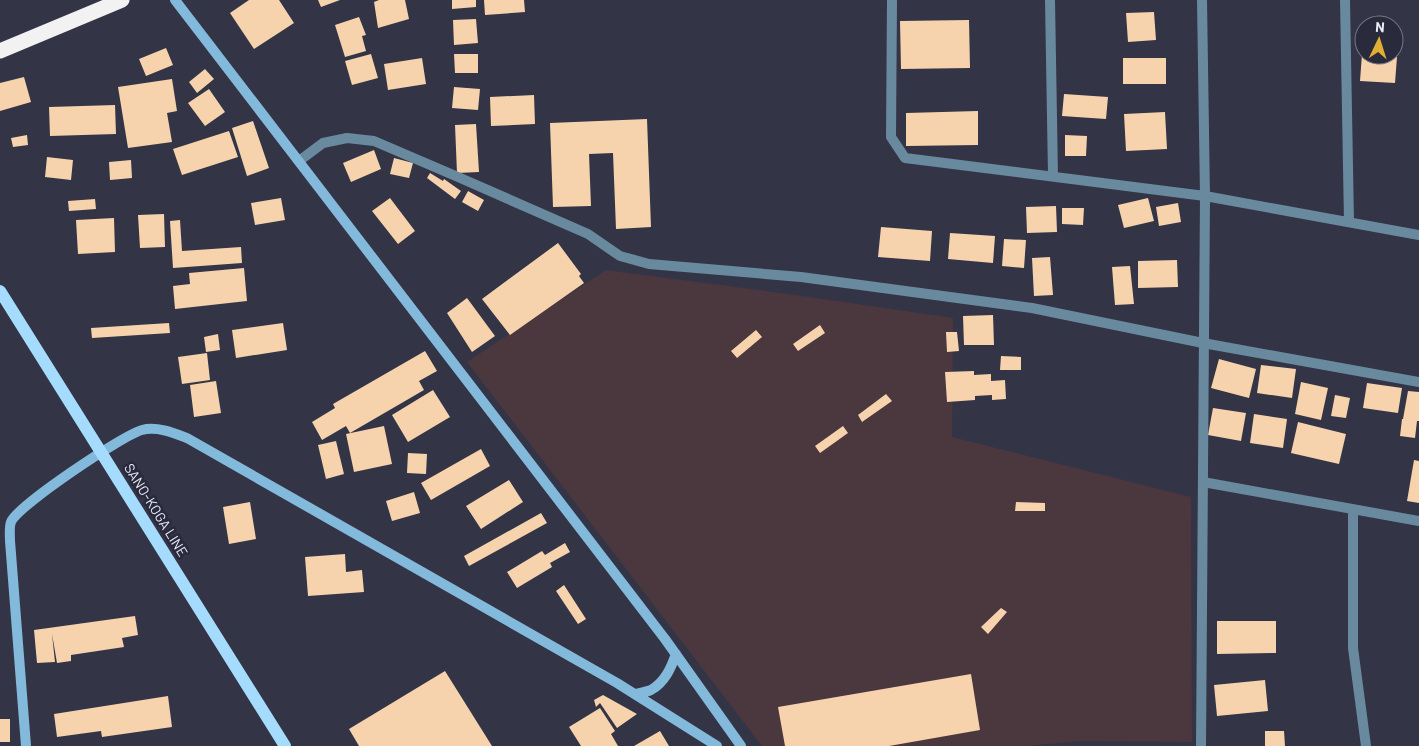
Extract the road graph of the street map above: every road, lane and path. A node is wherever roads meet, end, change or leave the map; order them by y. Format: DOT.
graph roads {
  1 [pos="122,0"];
  2 [pos="175,0"];
  3 [pos="892,0"];
  4 [pos="1050,0"];
  5 [pos="1202,0"];
  6 [pos="1345,0"];
  7 [pos="0,51"];
  8 [pos="299,161"];
  9 [pos="1053,176"];
  10 [pos="1205,196"];
  11 [pos="1349,222"];
  12 [pos="1419,235"];
  13 [pos="0,292"];
  14 [pos="1203,343"];
  15 [pos="1419,382"];
  16 [pos="102,452"];
  17 [pos="1203,482"];
  18 [pos="1353,510"];
  19 [pos="1419,521"];
  20 [pos="676,654"];
  21 [pos="635,694"];
  22 [pos="26,746"];
  23 [pos="286,746"];
  24 [pos="717,746"];
  25 [pos="742,746"];
  26 [pos="1201,746"];
  27 [pos="1366,746"];
  1 -- 7 [label="highway"];
  2 -- 8 [label="street"];
  3 -- 9 [label="street"];
  4 -- 9 [label="street"];
  5 -- 10 [label="street"];
  6 -- 11 [label="street"];
  8 -- 14 [label="street"];
  8 -- 20 [label="street"];
  9 -- 10 [label="street"];
  10 -- 11 [label="street"];
  10 -- 14 [label="street"];
  11 -- 12 [label="street"];
  13 -- 16 [label="main road, SANO-KOGA LINE"];
  14 -- 15 [label="street"];
  14 -- 17 [label="street"];
  16 -- 21 [label="street"];
  16 -- 22 [label="street"];
  16 -- 23 [label="main road, SANO-KOGA LINE"];
  17 -- 18 [label="street"];
  17 -- 26 [label="street"];
  18 -- 19 [label="street"];
  18 -- 27 [label="street"];
  20 -- 21 [label="street"];
  20 -- 25 [label="street"];
  21 -- 24 [label="street"];
}
